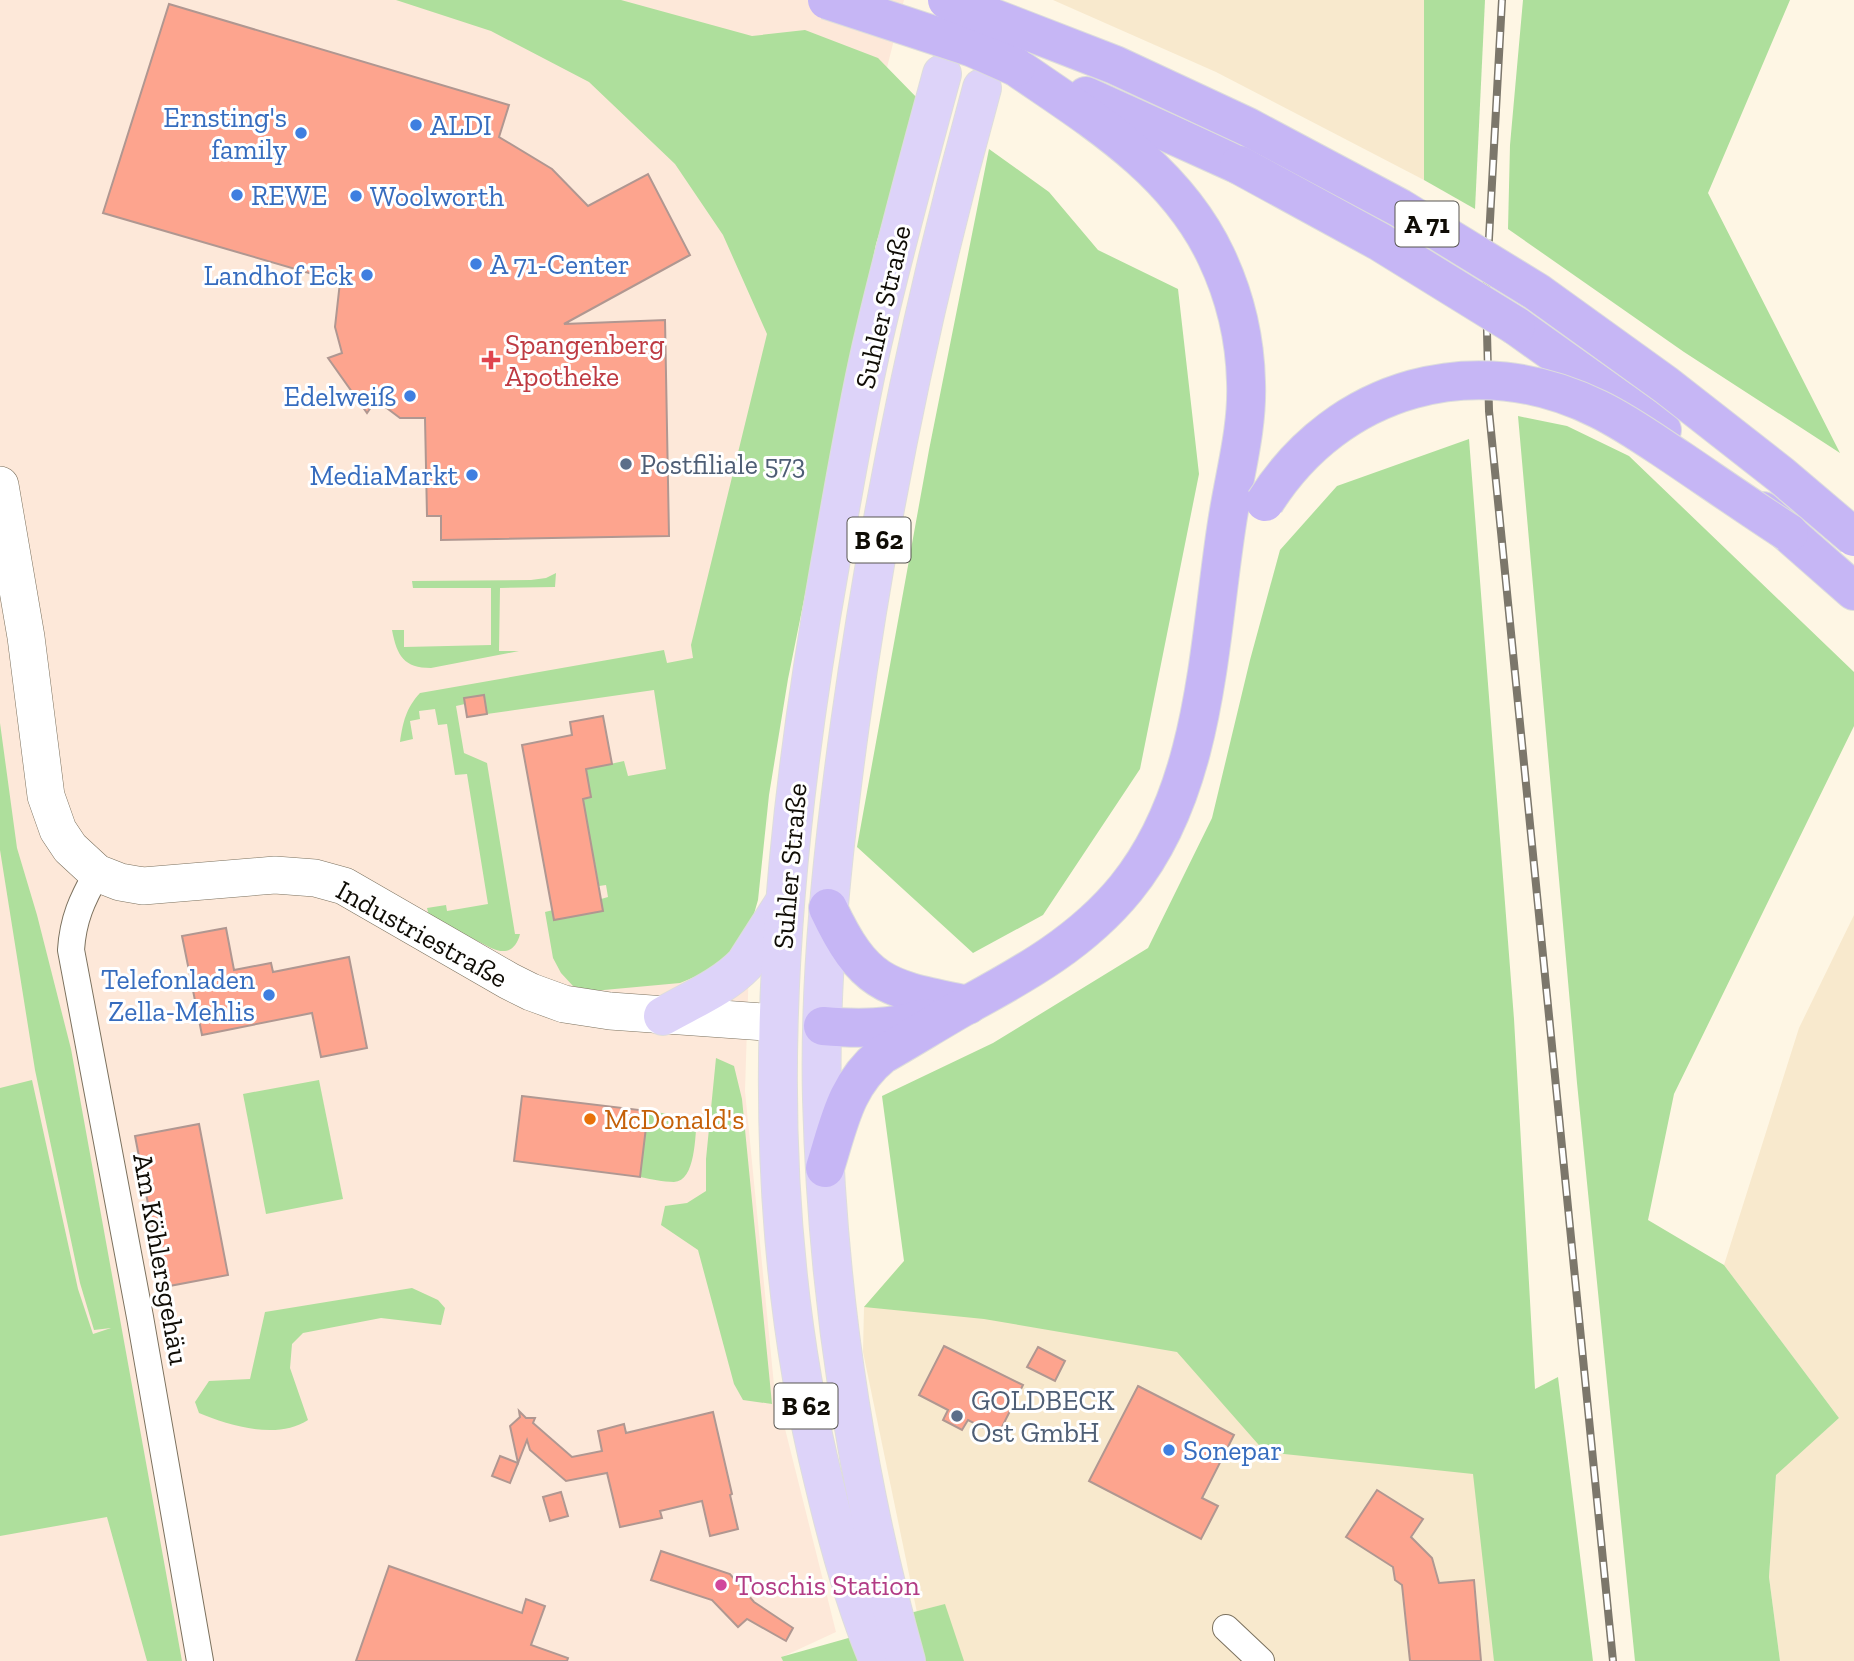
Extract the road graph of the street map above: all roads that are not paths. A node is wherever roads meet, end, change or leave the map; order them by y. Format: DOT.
graph roads {
  1 [pos="827,0"];
  2 [pos="947,0"];
  3 [pos="1016,67"];
  4 [pos="942,74"];
  5 [pos="982,88"];
  6 [pos="0,485"];
  7 [pos="1249,495"];
  8 [pos="1789,533"];
  9 [pos="1854,537"];
  10 [pos="1854,591"];
  11 [pos="97,873"];
  12 [pos="785,901"];
  13 [pos="828,908"];
  14 [pos="968,1005"];
  15 [pos="663,1016"];
  16 [pos="778,1023"];
  17 [pos="822,1026"];
  18 [pos="825,1168"];
  19 [pos="1226,1628"];
  20 [pos="201,1661"];
  21 [pos="879,1661"];
  22 [pos="906,1661"];
  23 [pos="1261,1661"];
  1 -- 3 [label="highway, A 71, bridge"];
  2 -- 9 [label="highway, A 71, bridge"];
  3 -- 7 [label="highway"];
  3 -- 8 [label="highway, A 71, bridge"];
  4 -- 12 [label="main road, Suhler Straße / B 62"];
  5 -- 13 [label="main road, Suhler Straße / B 62"];
  6 -- 11 [label="street, Industriestraße"];
  7 -- 8 [label="highway, bridge"];
  7 -- 14 [label="highway"];
  8 -- 10 [label="highway, A 71"];
  11 -- 15 [label="street, Industriestraße"];
  11 -- 20 [label="street, Am Köhlersgehäu"];
  12 -- 15 [label="main road"];
  12 -- 16 [label="main road, Suhler Straße / B 62"];
  13 -- 14 [label="highway"];
  13 -- 17 [label="main road, Suhler Straße / B 62"];
  14 -- 17 [label="highway"];
  14 -- 18 [label="highway"];
  15 -- 16 [label="street, Industriestraße"];
  16 -- 17 [label="main road"];
  16 -- 21 [label="main road, Suhler Straße / B 62"];
  17 -- 18 [label="main road, Suhler Straße / B 62"];
  18 -- 22 [label="main road, Suhler Straße / B 62"];
  19 -- 23 [label="street"];
}
